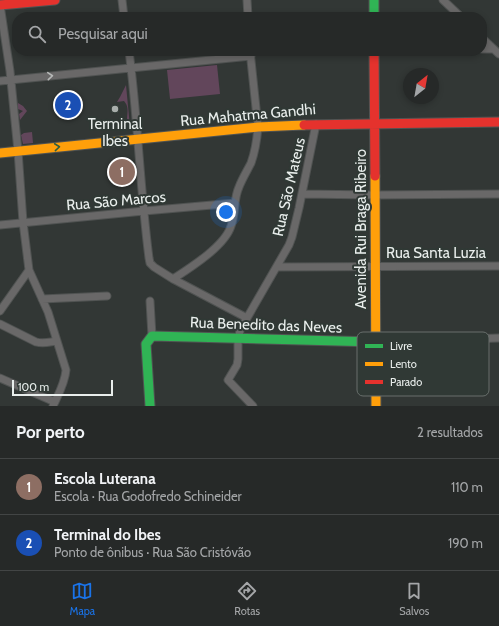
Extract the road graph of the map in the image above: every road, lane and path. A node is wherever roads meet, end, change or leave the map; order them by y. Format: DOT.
graph roads {
  1 [pos="54,0"];
  2 [pos="122,0"];
  3 [pos="247,0"];
  4 [pos="374,0"];
  5 [pos="443,0"];
  6 [pos="0,5"];
  7 [pos="123,12"];
  8 [pos="248,12"];
  9 [pos="374,12"];
  10 [pos="455,12"];
  11 [pos="487,43"];
  12 [pos="487,49"];
  13 [pos="493,49"];
  14 [pos="499,54"];
  15 [pos="130,56"];
  16 [pos="234,56"];
  17 [pos="251,56"];
  18 [pos="374,56"];
  19 [pos="131,68"];
  20 [pos="11,79"];
  21 [pos="0,80"];
  22 [pos="375,122"];
  23 [pos="499,122"];
  24 [pos="316,124"];
  25 [pos="258,127"];
  26 [pos="138,139"];
  27 [pos="18,151"];
  28 [pos="0,153"];
  29 [pos="302,194"];
  30 [pos="499,194"];
  31 [pos="375,195"];
  32 [pos="235,203"];
  33 [pos="144,211"];
  34 [pos="22,222"];
  35 [pos="0,225"];
  36 [pos="376,266"];
  37 [pos="499,266"];
  38 [pos="277,267"];
  39 [pos="29,270"];
  40 [pos="173,279"];
  41 [pos="107,296"];
  42 [pos="42,299"];
  43 [pos="150,302"];
  44 [pos="0,312"];
  45 [pos="246,318"];
  46 [pos="0,324"];
  47 [pos="376,332"];
  48 [pos="152,336"];
  49 [pos="238,338"];
  50 [pos="489,338"];
  51 [pos="499,338"];
  52 [pos="57,341"];
  53 [pos="357,341"];
  54 [pos="0,378"];
  55 [pos="54,404"];
  56 [pos="150,406"];
  57 [pos="253,406"];
  1 -- 6 [label="street"];
  2 -- 7 [label="street"];
  3 -- 8 [label="street"];
  4 -- 9 [label="street"];
  5 -- 10 [label="street"];
  6 -- 20 [label="street"];
  11 -- 13 [label="street"];
  12 -- 13 [label="street"];
  13 -- 14 [label="street"];
  15 -- 19 [label="street"];
  16 -- 19 [label="street"];
  17 -- 25 [label="street"];
  18 -- 22 [label="street, Avenida Rui Braga Ribeiro"];
  20 -- 19 [label="street, one-way"];
  19 -- 26 [label="street"];
  20 -- 21 [label="street"];
  20 -- 27 [label="street"];
  22 -- 23 [label="street, Rua Mahatma Gandhi"];
  22 -- 24 [label="street, Rua Mahatma Gandhi"];
  22 -- 31 [label="street, Avenida Rui Braga Ribeiro"];
  24 -- 25 [label="street, Rua Mahatma Gandhi"];
  24 -- 29 [label="street, Rua São Mateus"];
  25 -- 26 [label="street, Rua Mahatma Gandhi"];
  25 -- 32 [label="street"];
  27 -- 26 [label="street, Rua Mahatma Gandhi, one-way"];
  26 -- 33 [label="street"];
  27 -- 28 [label="street, Rua Mahatma Gandhi"];
  27 -- 34 [label="street"];
  29 -- 31 [label="street"];
  29 -- 38 [label="street, Rua São Mateus"];
  30 -- 31 [label="street"];
  31 -- 36 [label="street, Avenida Rui Braga Ribeiro"];
  32 -- 33 [label="street, Rua São Marcos"];
  32 -- 40 [label="street"];
  33 -- 34 [label="street, Rua São Marcos"];
  33 -- 40 [label="street"];
  34 -- 35 [label="street, Rua São Marcos"];
  34 -- 39 [label="street"];
  36 -- 37 [label="street, Rua Santa Luzia"];
  36 -- 38 [label="street, Rua Santa Luzia"];
  36 -- 47 [label="street, Avenida Rui Braga Ribeiro"];
  38 -- 45 [label="street, Rua São Mateus"];
  39 -- 42 [label="street"];
  39 -- 44 [label="street"];
  40 -- 45 [label="street"];
  41 -- 42 [label="street"];
  42 -- 52 [label="street"];
  43 -- 48 [label="street"];
  45 -- 49 [label="street, Rua São Mateus"];
  46 -- 52 [label="street"];
  48 -- 49 [label="street, Rua Benedito das Neves"];
  48 -- 56 [label="street"];
  49 -- 53 [label="street, Rua Benedito das Neves"];
  49 -- 57 [label="street"];
  50 -- 51 [label="street, Rua Benedito das Neves"];
  52 -- 55 [label="street"];
  54 -- 55 [label="street"];
}
